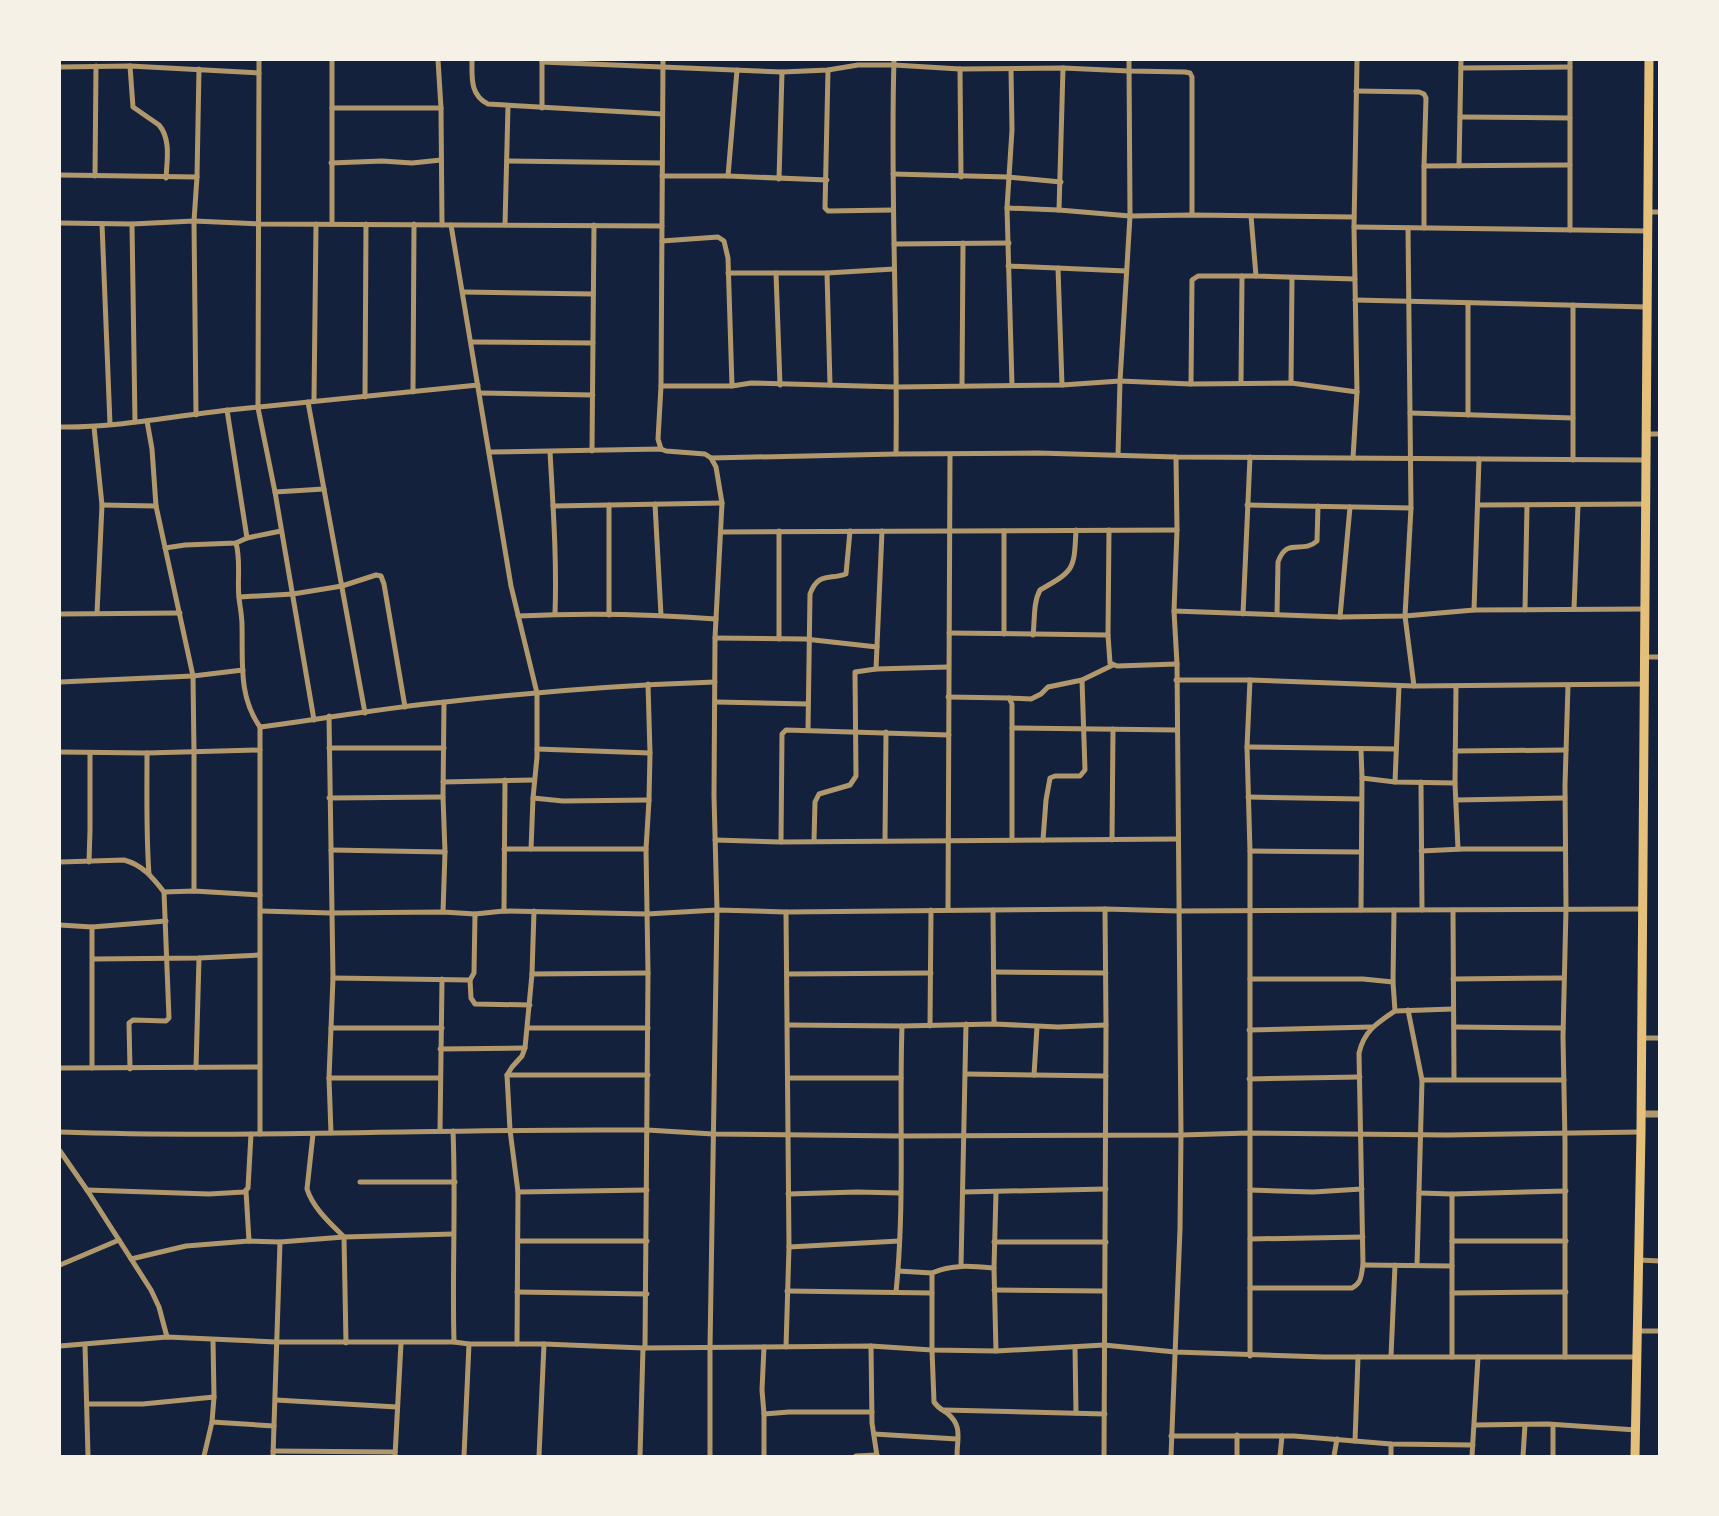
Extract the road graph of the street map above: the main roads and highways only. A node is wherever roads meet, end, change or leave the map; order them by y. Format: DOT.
graph roads {
  1 [pos="1649,60"];
  2 [pos="1635,1457"];
  1 -- 2 [label="main road"];
}
